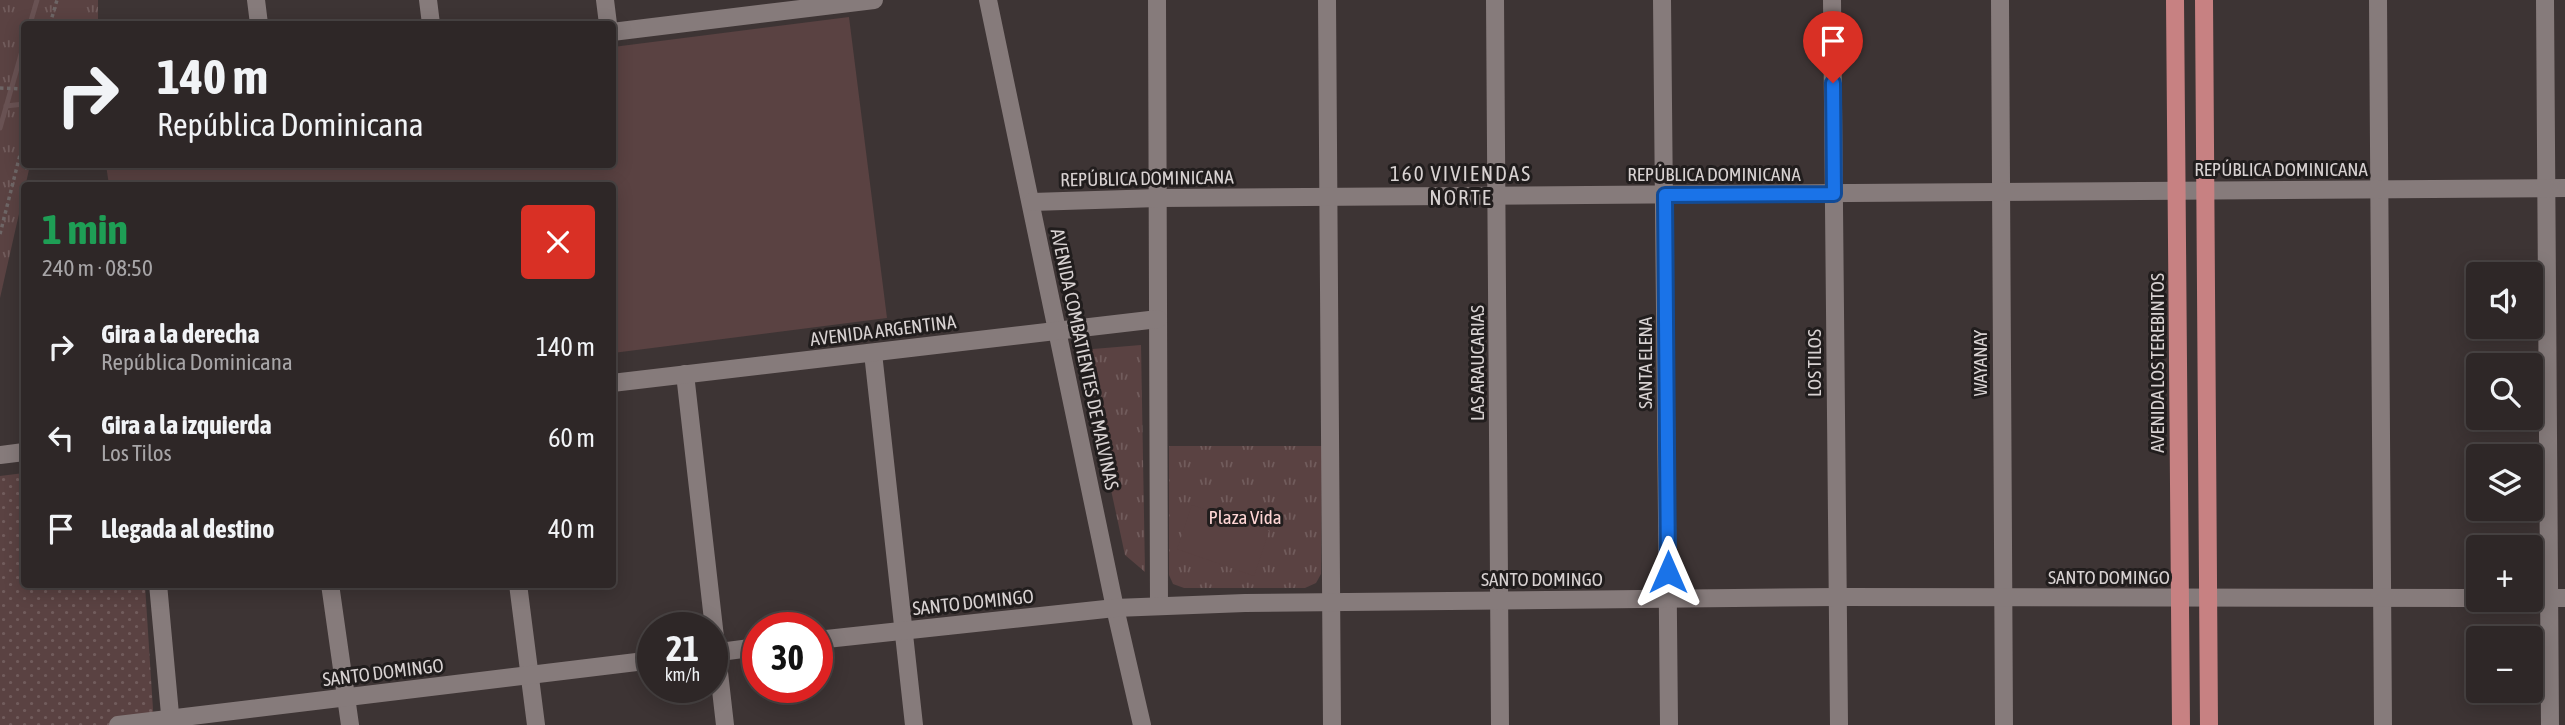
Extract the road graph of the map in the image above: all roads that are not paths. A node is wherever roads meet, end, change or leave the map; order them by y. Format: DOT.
graph roads {
  1 [pos="256,0"];
  2 [pos="428,0"];
  3 [pos="605,0"];
  4 [pos="874,0"];
  5 [pos="988,0"];
  6 [pos="1157,0"];
  7 [pos="1327,0"];
  8 [pos="1495,0"];
  9 [pos="1662,0"];
  10 [pos="1832,0"];
  11 [pos="2000,0"];
  12 [pos="2175,0"];
  13 [pos="2204,0"];
  14 [pos="2378,0"];
  15 [pos="2545,0"];
  16 [pos="783,6"];
  17 [pos="259,21"];
  18 [pos="431,21"];
  19 [pos="608,21"];
  20 [pos="616,31"];
  21 [pos="2556,188"];
  22 [pos="2379,190"];
  23 [pos="2177,191"];
  24 [pos="2205,191"];
  25 [pos="2000,192"];
  26 [pos="1834,194"];
  27 [pos="1665,195"];
  28 [pos="1329,197"];
  29 [pos="1497,197"];
  30 [pos="1158,198"];
  31 [pos="1032,202"];
  32 [pos="1158,319"];
  33 [pos="1057,331"];
  34 [pos="873,353"];
  35 [pos="685,374"];
  36 [pos="616,383"];
  37 [pos="21,452"];
  38 [pos="0,455"];
  39 [pos="158,588"];
  40 [pos="331,588"];
  41 [pos="518,588"];
  42 [pos="1837,597"];
  43 [pos="2003,597"];
  44 [pos="2180,598"];
  45 [pos="2208,598"];
  46 [pos="2382,598"];
  47 [pos="2466,598"];
  48 [pos="2557,598"];
  49 [pos="1668,599"];
  50 [pos="1331,601"];
  51 [pos="1499,601"];
  52 [pos="1159,606"];
  53 [pos="1115,608"];
  54 [pos="711,612"];
  55 [pos="903,630"];
  56 [pos="833,638"];
  57 [pos="637,662"];
  58 [pos="529,674"];
  59 [pos="346,698"];
  60 [pos="722,703"];
  61 [pos="170,722"];
  62 [pos="118,725"];
  63 [pos="350,725"];
  64 [pos="536,725"];
  65 [pos="725,725"];
  66 [pos="914,725"];
  67 [pos="1142,725"];
  68 [pos="1332,725"];
  69 [pos="1500,725"];
  70 [pos="1669,725"];
  71 [pos="1839,725"];
  72 [pos="2004,725"];
  73 [pos="2181,725"];
  74 [pos="2209,725"];
  75 [pos="2383,725"];
  76 [pos="2550,725"];
  1 -- 17 [label="street"];
  2 -- 18 [label="street"];
  3 -- 19 [label="street"];
  4 -- 16 [label="street"];
  5 -- 31 [label="street, AVENIDA COMBATIENTES DE MALVINAS"];
  6 -- 30 [label="street"];
  7 -- 28 [label="street"];
  8 -- 29 [label="street, LAS ARAUCARIAS"];
  9 -- 27 [label="street, SANTA ELENA"];
  10 -- 26 [label="street, LOS TILOS"];
  11 -- 25 [label="street, WAYANAY"];
  12 -- 23 [label="main road, AVENIDA LOS TEREBINTOS"];
  13 -- 24 [label="main road"];
  14 -- 22 [label="street"];
  15 -- 21 [label="street"];
  16 -- 20 [label="street"];
  21 -- 22 [label="street, REPÚBLICA DOMINICANA"];
  21 -- 48 [label="street"];
  22 -- 24 [label="street, REPÚBLICA DOMINICANA"];
  22 -- 46 [label="street"];
  23 -- 24 [label="street, REPÚBLICA DOMINICANA"];
  23 -- 25 [label="street, REPÚBLICA DOMINICANA"];
  23 -- 44 [label="main road, AVENIDA LOS TEREBINTOS"];
  24 -- 45 [label="main road"];
  25 -- 26 [label="street, REPÚBLICA DOMINICANA"];
  25 -- 43 [label="street, WAYANAY"];
  26 -- 27 [label="street, REPÚBLICA DOMINICANA"];
  26 -- 42 [label="street, LOS TILOS"];
  27 -- 29 [label="street, REPÚBLICA DOMINICANA"];
  27 -- 49 [label="street, SANTA ELENA"];
  28 -- 29 [label="street, REPÚBLICA DOMINICANA"];
  28 -- 30 [label="street, REPÚBLICA DOMINICANA"];
  28 -- 50 [label="street"];
  29 -- 51 [label="street, LAS ARAUCARIAS"];
  30 -- 31 [label="street, REPÚBLICA DOMINICANA"];
  30 -- 32 [label="street"];
  31 -- 33 [label="street, AVENIDA COMBATIENTES DE MALVINAS"];
  32 -- 33 [label="street, AVENIDA ARGENTINA"];
  32 -- 52 [label="street"];
  33 -- 34 [label="street, AVENIDA ARGENTINA"];
  33 -- 53 [label="street, AVENIDA COMBATIENTES DE MALVINAS"];
  34 -- 35 [label="street, AVENIDA ARGENTINA"];
  34 -- 55 [label="street"];
  35 -- 36 [label="street, AVENIDA ARGENTINA"];
  35 -- 54 [label="street"];
  37 -- 38 [label="street"];
  39 -- 61 [label="street"];
  40 -- 59 [label="street"];
  41 -- 58 [label="street"];
  42 -- 43 [label="street, SANTO DOMINGO"];
  42 -- 49 [label="street, SANTO DOMINGO"];
  42 -- 71 [label="street, LOS TILOS"];
  43 -- 44 [label="street, SANTO DOMINGO"];
  43 -- 72 [label="street, WAYANAY"];
  44 -- 45 [label="street, SANTO DOMINGO"];
  44 -- 73 [label="main road, AVENIDA LOS TEREBINTOS"];
  45 -- 46 [label="street, SANTO DOMINGO"];
  45 -- 74 [label="main road"];
  46 -- 47 [label="street, SANTO DOMINGO"];
  46 -- 75 [label="street"];
  48 -- 76 [label="street"];
  49 -- 51 [label="street, SANTO DOMINGO"];
  49 -- 70 [label="street, SANTA ELENA"];
  50 -- 51 [label="street, SANTO DOMINGO"];
  50 -- 52 [label="street, SANTO DOMINGO"];
  50 -- 68 [label="street"];
  51 -- 69 [label="street, LAS ARAUCARIAS"];
  52 -- 53 [label="street, SANTO DOMINGO"];
  53 -- 55 [label="street, SANTO DOMINGO"];
  53 -- 67 [label="street, AVENIDA COMBATIENTES DE MALVINAS"];
  55 -- 56 [label="street, SANTO DOMINGO"];
  55 -- 66 [label="street"];
  57 -- 58 [label="street, SANTO DOMINGO"];
  58 -- 59 [label="street, SANTO DOMINGO"];
  58 -- 64 [label="street"];
  59 -- 61 [label="street, SANTO DOMINGO"];
  59 -- 63 [label="street"];
  60 -- 65 [label="street"];
  61 -- 62 [label="street, SANTO DOMINGO"];
}
